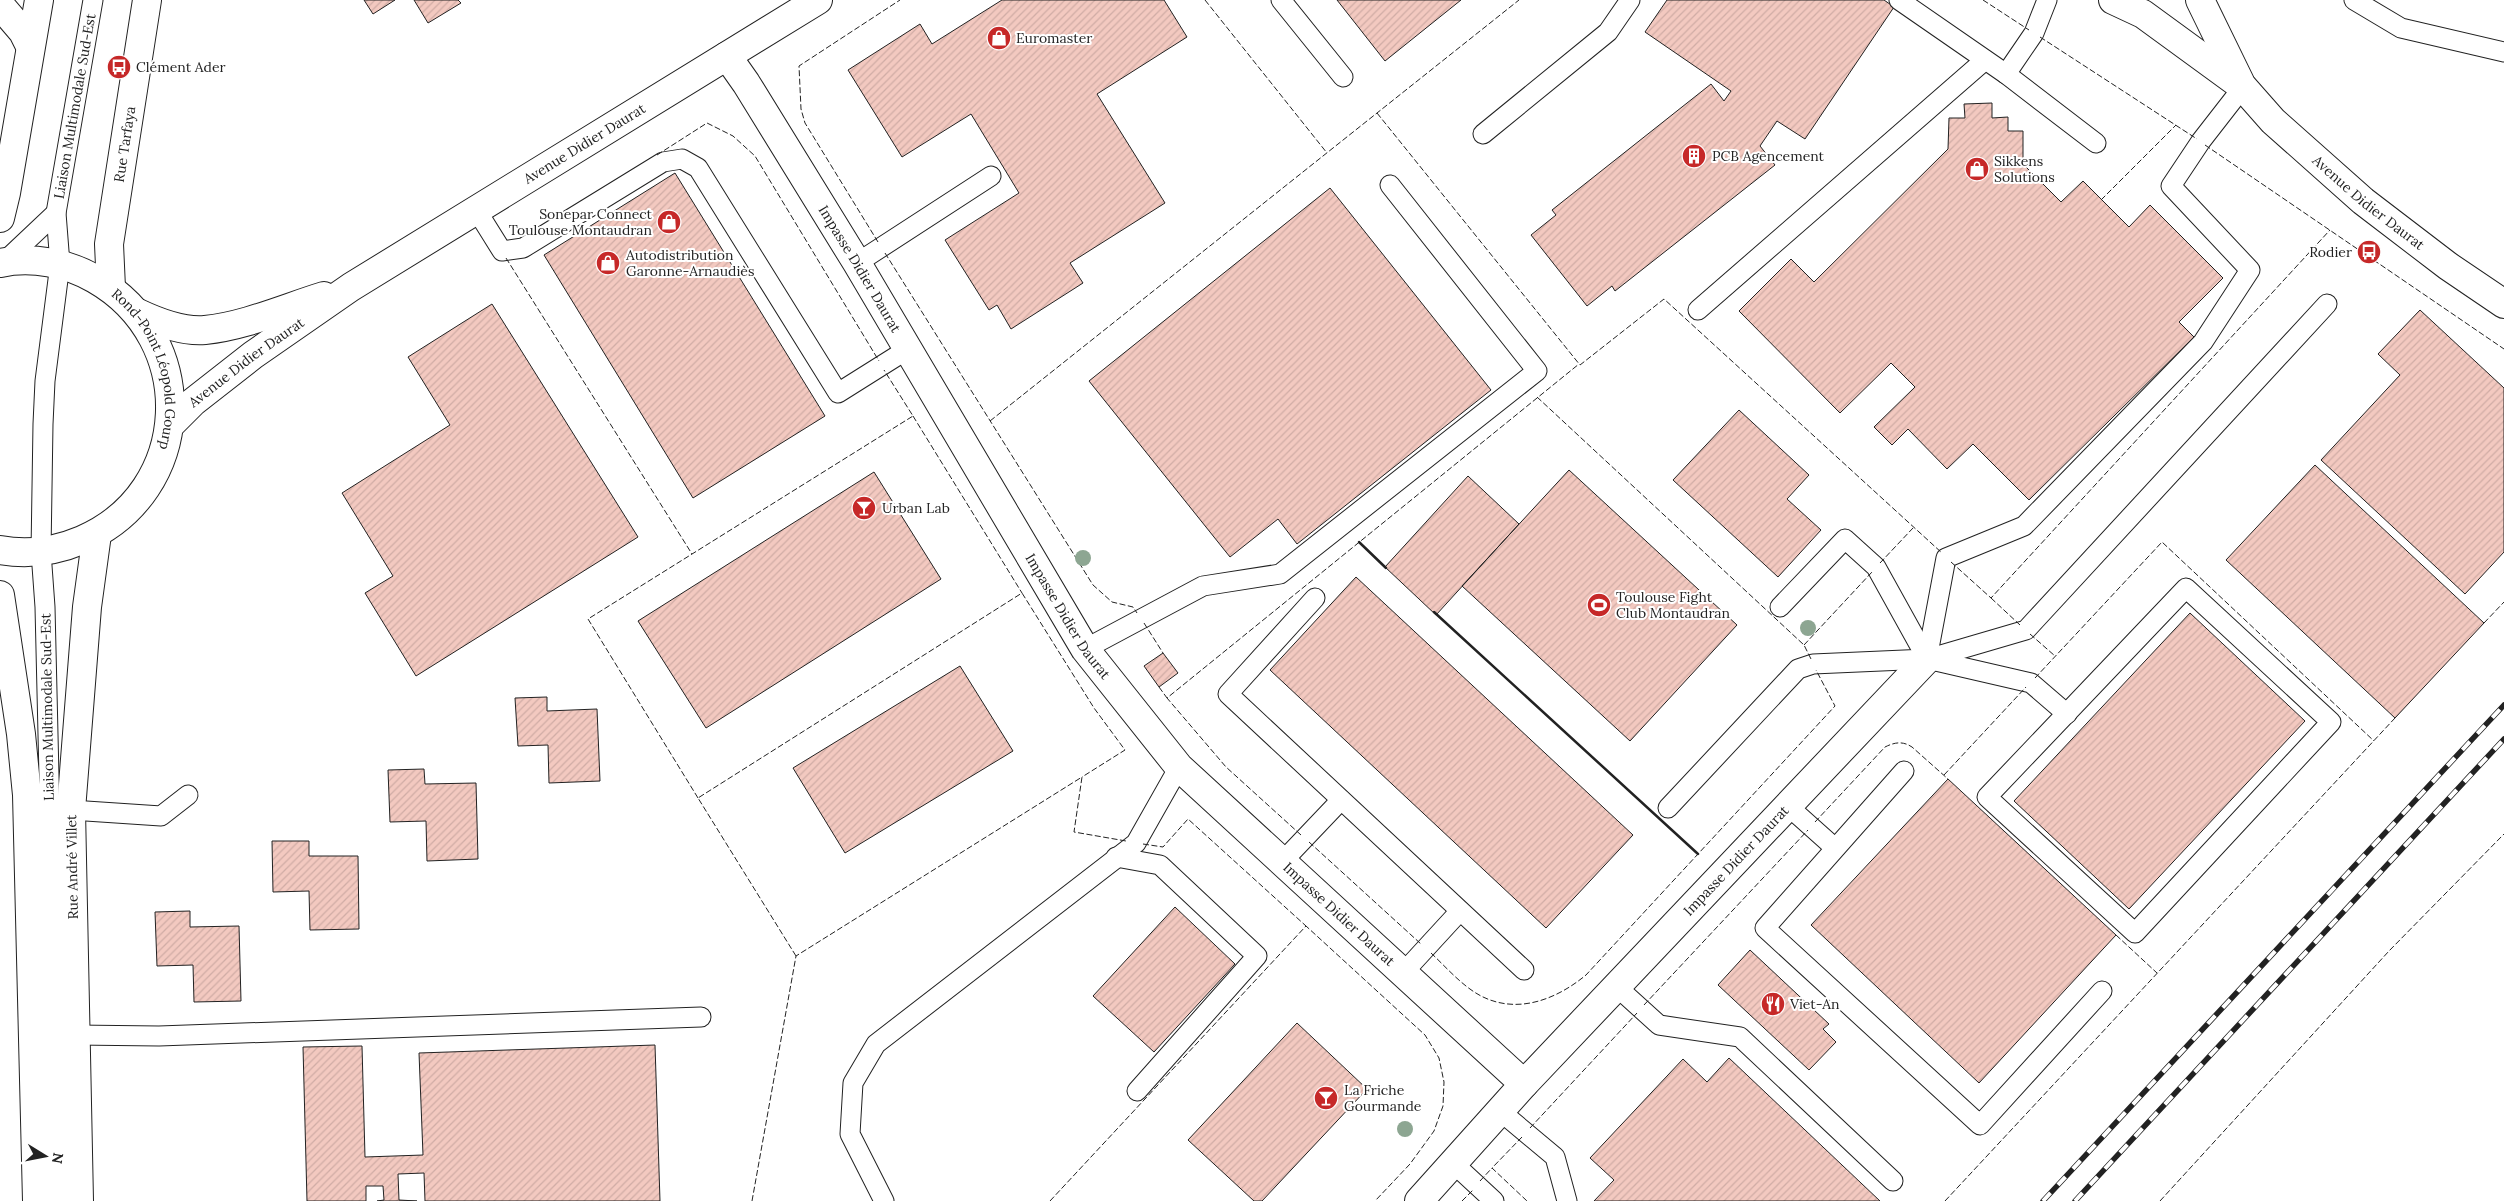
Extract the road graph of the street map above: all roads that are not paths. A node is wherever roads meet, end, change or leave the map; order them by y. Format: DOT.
graph roads {
  1 [pos="39,0"];
  2 [pos="93,0"];
  3 [pos="148,0"];
  4 [pos="818,0"];
  5 [pos="1281,0"];
  6 [pos="1630,0"];
  7 [pos="1899,0"];
  8 [pos="2047,0"];
  9 [pos="2113,0"];
  10 [pos="2200,0"];
  11 [pos="2354,0"];
  12 [pos="0,5"];
  13 [pos="30,46"];
  14 [pos="2504,52"];
  15 [pos="727,56"];
  16 [pos="1985,60"];
  17 [pos="2006,74"];
  18 [pos="1343,77"];
  19 [pos="2243,88"];
  20 [pos="1483,134"];
  21 [pos="2096,143"];
  22 [pos="991,176"];
  23 [pos="1390,185"];
  24 [pos="476,211"];
  25 [pos="56,213"];
  26 [pos="0,218"];
  27 [pos="2,262"];
  28 [pos="857,263"];
  29 [pos="60,264"];
  30 [pos="351,287"];
  31 [pos="111,288"];
  32 [pos="2327,304"];
  33 [pos="2504,304"];
  34 [pos="1698,310"];
  35 [pos="138,313"];
  36 [pos="908,349"];
  37 [pos="170,425"];
  38 [pos="97,534"];
  39 [pos="0,550"];
  40 [pos="41,552"];
  41 [pos="0,595"];
  42 [pos="1315,598"];
  43 [pos="1780,608"];
  44 [pos="1085,649"];
  45 [pos="1927,659"];
  46 [pos="2067,714"];
  47 [pos="1179,768"];
  48 [pos="1904,771"];
  49 [pos="188,795"];
  50 [pos="1341,800"];
  51 [pos="1788,806"];
  52 [pos="1668,808"];
  53 [pos="71,810"];
  54 [pos="1835,848"];
  55 [pos="1116,858"];
  56 [pos="1282,862"];
  57 [pos="1460,912"];
  58 [pos="1524,970"];
  59 [pos="1403,973"];
  60 [pos="1617,987"];
  61 [pos="2102,991"];
  62 [pos="701,1017"];
  63 [pos="75,1035"];
  64 [pos="1524,1084"];
  65 [pos="1137,1091"];
  66 [pos="1500,1111"];
  67 [pos="1453,1164"];
  68 [pos="1892,1181"];
  69 [pos="37,1201"];
  70 [pos="58,1201"];
  71 [pos="79,1201"];
  72 [pos="884,1201"];
  73 [pos="1418,1201"];
  74 [pos="1494,1201"];
  75 [pos="1567,1201"];
  1 -- 13 [label="main road"];
  2 -- 25 [label="lane, Liaison Multimodale Sud-Est"];
  3 -- 31 [label="main road, Rue Tarfaya"];
  4 -- 15 [label="main road, Avenue Didier Daurat"];
  5 -- 18 [label="lane"];
  6 -- 20 [label="lane"];
  7 -- 16 [label="lane"];
  8 -- 17 [label="lane"];
  9 -- 19 [label="main road, Avenue Didier Daurat"];
  10 -- 19 [label="main road, Avenue Didier Daurat"];
  11 -- 14 [label="lane"];
  12 -- 13 [label="main road"];
  13 -- 26 [label="main road"];
  15 -- 24 [label="main road, Avenue Didier Daurat"];
  15 -- 28 [label="main road, Impasse Didier Daurat"];
  16 -- 17 [label="lane"];
  16 -- 34 [label="lane"];
  17 -- 21 [label="lane"];
  19 -- 33 [label="main road, Avenue Didier Daurat"];
  19 -- 45 [label="lane"];
  22 -- 28 [label="lane"];
  23 -- 44 [label="lane"];
  24 -- 30 [label="main road, Avenue Didier Daurat"];
  24 -- 36 [label="lane"];
  25 -- 27 [label="lane, Liaison Multimodale Sud-Est"];
  25 -- 29 [label="lane, Liaison Multimodale Sud-Est"];
  27 -- 29 [label="main road, Rond-Point Léopold Gourp"];
  28 -- 36 [label="main road, Impasse Didier Daurat"];
  29 -- 31 [label="main road, Rond-Point Léopold Gourp"];
  29 -- 40 [label="lane, Liaison Multimodale Sud-Est"];
  30 -- 35 [label="main road, Avenue Didier Daurat"];
  30 -- 37 [label="main road, Avenue Didier Daurat"];
  31 -- 35 [label="main road, Rond-Point Léopold Gourp"];
  32 -- 45 [label="lane"];
  35 -- 37 [label="main road, Rond-Point Léopold Gourp"];
  36 -- 44 [label="main road, Impasse Didier Daurat"];
  37 -- 38 [label="main road, Rond-Point Léopold Gourp"];
  38 -- 40 [label="main road, Rond-Point Léopold Gourp"];
  38 -- 53 [label="main road, Rue André Villet"];
  39 -- 40 [label="main road, Rond-Point Léopold Gourp"];
  40 -- 70 [label="lane, Liaison Multimodale Sud-Est"];
  41 -- 69 [label="main road"];
  42 -- 50 [label="lane"];
  43 -- 45 [label="lane"];
  44 -- 47 [label="main road, Impasse Didier Daurat"];
  45 -- 46 [label="lane"];
  45 -- 51 [label="main road, Impasse Didier Daurat"];
  45 -- 52 [label="lane"];
  46 -- 46 [label="lane"];
  47 -- 55 [label="lane"];
  47 -- 56 [label="main road, Impasse Didier Daurat"];
  48 -- 54 [label="lane"];
  49 -- 53 [label="lane"];
  50 -- 56 [label="lane"];
  50 -- 57 [label="lane"];
  51 -- 54 [label="lane"];
  51 -- 60 [label="main road, Impasse Didier Daurat"];
  53 -- 63 [label="main road, Rue André Villet"];
  54 -- 61 [label="lane"];
  55 -- 65 [label="lane"];
  55 -- 72 [label="lane"];
  56 -- 59 [label="main road, Impasse Didier Daurat"];
  57 -- 58 [label="lane"];
  57 -- 59 [label="lane"];
  59 -- 64 [label="main road, Impasse Didier Daurat"];
  60 -- 64 [label="main road, Impasse Didier Daurat"];
  60 -- 68 [label="lane"];
  62 -- 63 [label="lane"];
  63 -- 71 [label="main road, Rue André Villet"];
  64 -- 66 [label="main road, Impasse Didier Daurat"];
  66 -- 67 [label="main road, Impasse Didier Daurat"];
  66 -- 75 [label="lane"];
  67 -- 73 [label="main road, Impasse Didier Daurat"];
  67 -- 74 [label="lane"];
}
